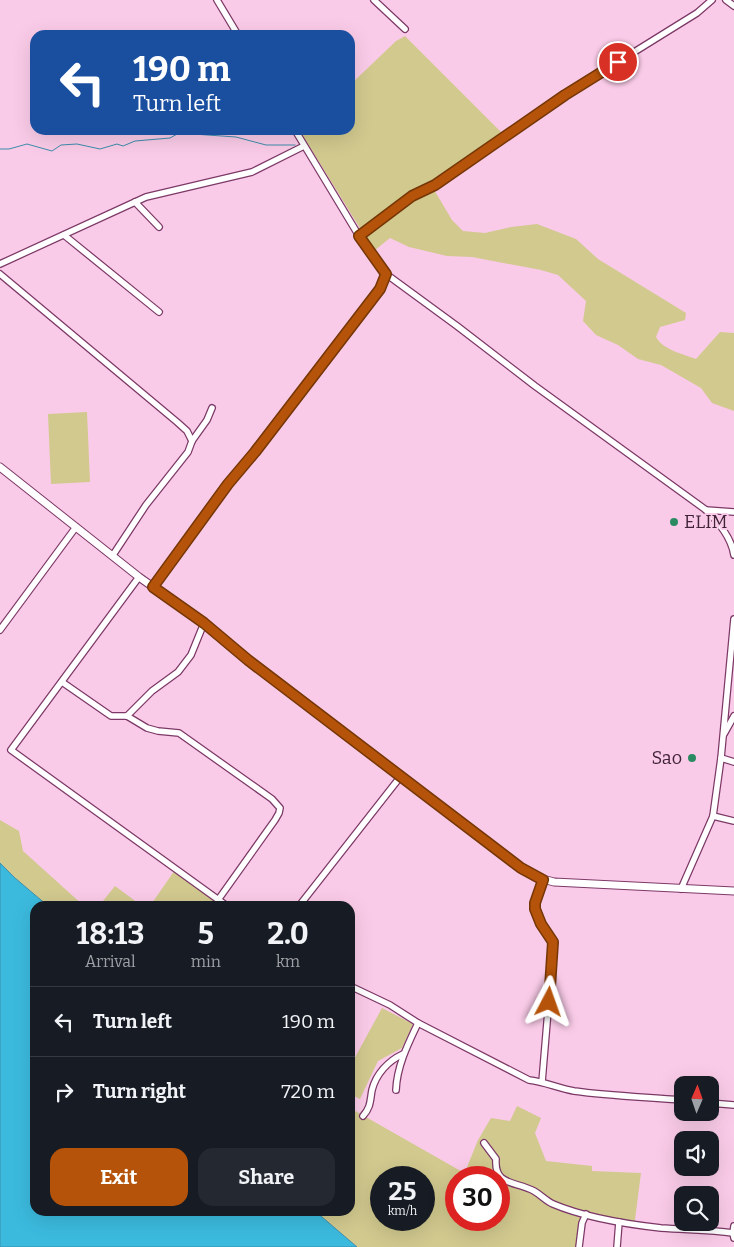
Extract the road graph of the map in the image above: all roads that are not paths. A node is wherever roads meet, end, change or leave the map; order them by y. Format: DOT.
graph roads {
  1 [pos="217,0"];
  2 [pos="374,0"];
  3 [pos="712,0"];
  4 [pos="726,0"];
  5 [pos="734,6"];
  6 [pos="405,29"];
  7 [pos="235,30"];
  8 [pos="298,135"];
  9 [pos="304,146"];
  10 [pos="136,202"];
  11 [pos="159,228"];
  12 [pos="64,235"];
  13 [pos="359,236"];
  14 [pos="0,264"];
  15 [pos="0,274"];
  16 [pos="386,274"];
  17 [pos="159,312"];
  18 [pos="212,408"];
  19 [pos="192,440"];
  20 [pos="0,467"];
  21 [pos="706,510"];
  22 [pos="734,512"];
  23 [pos="76,527"];
  24 [pos="113,555"];
  25 [pos="734,555"];
  26 [pos="139,576"];
  27 [pos="153,587"];
  28 [pos="734,619"];
  29 [pos="204,623"];
  30 [pos="0,630"];
  31 [pos="62,682"];
  32 [pos="127,716"];
  33 [pos="734,716"];
  34 [pos="723,736"];
  35 [pos="721,758"];
  36 [pos="734,762"];
  37 [pos="401,776"];
  38 [pos="712,816"];
  39 [pos="734,821"];
  40 [pos="543,880"];
  41 [pos="681,889"];
  42 [pos="734,891"];
  43 [pos="218,900"];
  44 [pos="303,901"];
  45 [pos="355,988"];
  46 [pos="418,1023"];
  47 [pos="403,1054"];
  48 [pos="542,1082"];
  49 [pos="396,1090"];
  50 [pos="674,1099"];
  51 [pos="719,1104"];
  52 [pos="734,1105"];
  53 [pos="363,1116"];
  54 [pos="484,1143"];
  55 [pos="586,1214"];
  56 [pos="619,1222"];
  57 [pos="734,1226"];
  58 [pos="733,1235"];
  59 [pos="579,1247"];
  60 [pos="617,1247"];
  1 -- 7 [label="street"];
  2 -- 6 [label="street"];
  3 -- 13 [label="street"];
  4 -- 5 [label="street"];
  8 -- 9 [label="street"];
  9 -- 10 [label="street"];
  9 -- 13 [label="street"];
  10 -- 11 [label="street"];
  10 -- 12 [label="street"];
  12 -- 14 [label="street"];
  12 -- 17 [label="street"];
  13 -- 16 [label="street"];
  15 -- 19 [label="street"];
  16 -- 21 [label="street"];
  16 -- 27 [label="street"];
  18 -- 19 [label="street"];
  19 -- 24 [label="street"];
  20 -- 23 [label="main road"];
  21 -- 22 [label="street"];
  21 -- 25 [label="street"];
  23 -- 24 [label="main road"];
  23 -- 30 [label="street"];
  24 -- 26 [label="main road"];
  26 -- 27 [label="main road"];
  26 -- 31 [label="street"];
  27 -- 29 [label="main road"];
  28 -- 34 [label="street"];
  29 -- 32 [label="street"];
  29 -- 37 [label="main road"];
  31 -- 32 [label="street"];
  31 -- 43 [label="street"];
  32 -- 43 [label="street"];
  33 -- 34 [label="street"];
  34 -- 35 [label="street"];
  35 -- 36 [label="street"];
  35 -- 38 [label="street"];
  37 -- 40 [label="main road"];
  37 -- 44 [label="street"];
  38 -- 39 [label="street"];
  38 -- 41 [label="street"];
  40 -- 41 [label="main road"];
  40 -- 48 [label="street"];
  41 -- 42 [label="main road"];
  45 -- 46 [label="street"];
  46 -- 47 [label="street"];
  46 -- 48 [label="street"];
  47 -- 49 [label="street"];
  47 -- 53 [label="street"];
  48 -- 50 [label="street"];
  51 -- 52 [label="street"];
  54 -- 55 [label="street"];
  55 -- 56 [label="street"];
  55 -- 59 [label="street"];
  56 -- 58 [label="street"];
  56 -- 60 [label="street"];
  57 -- 58 [label="street"];
}
